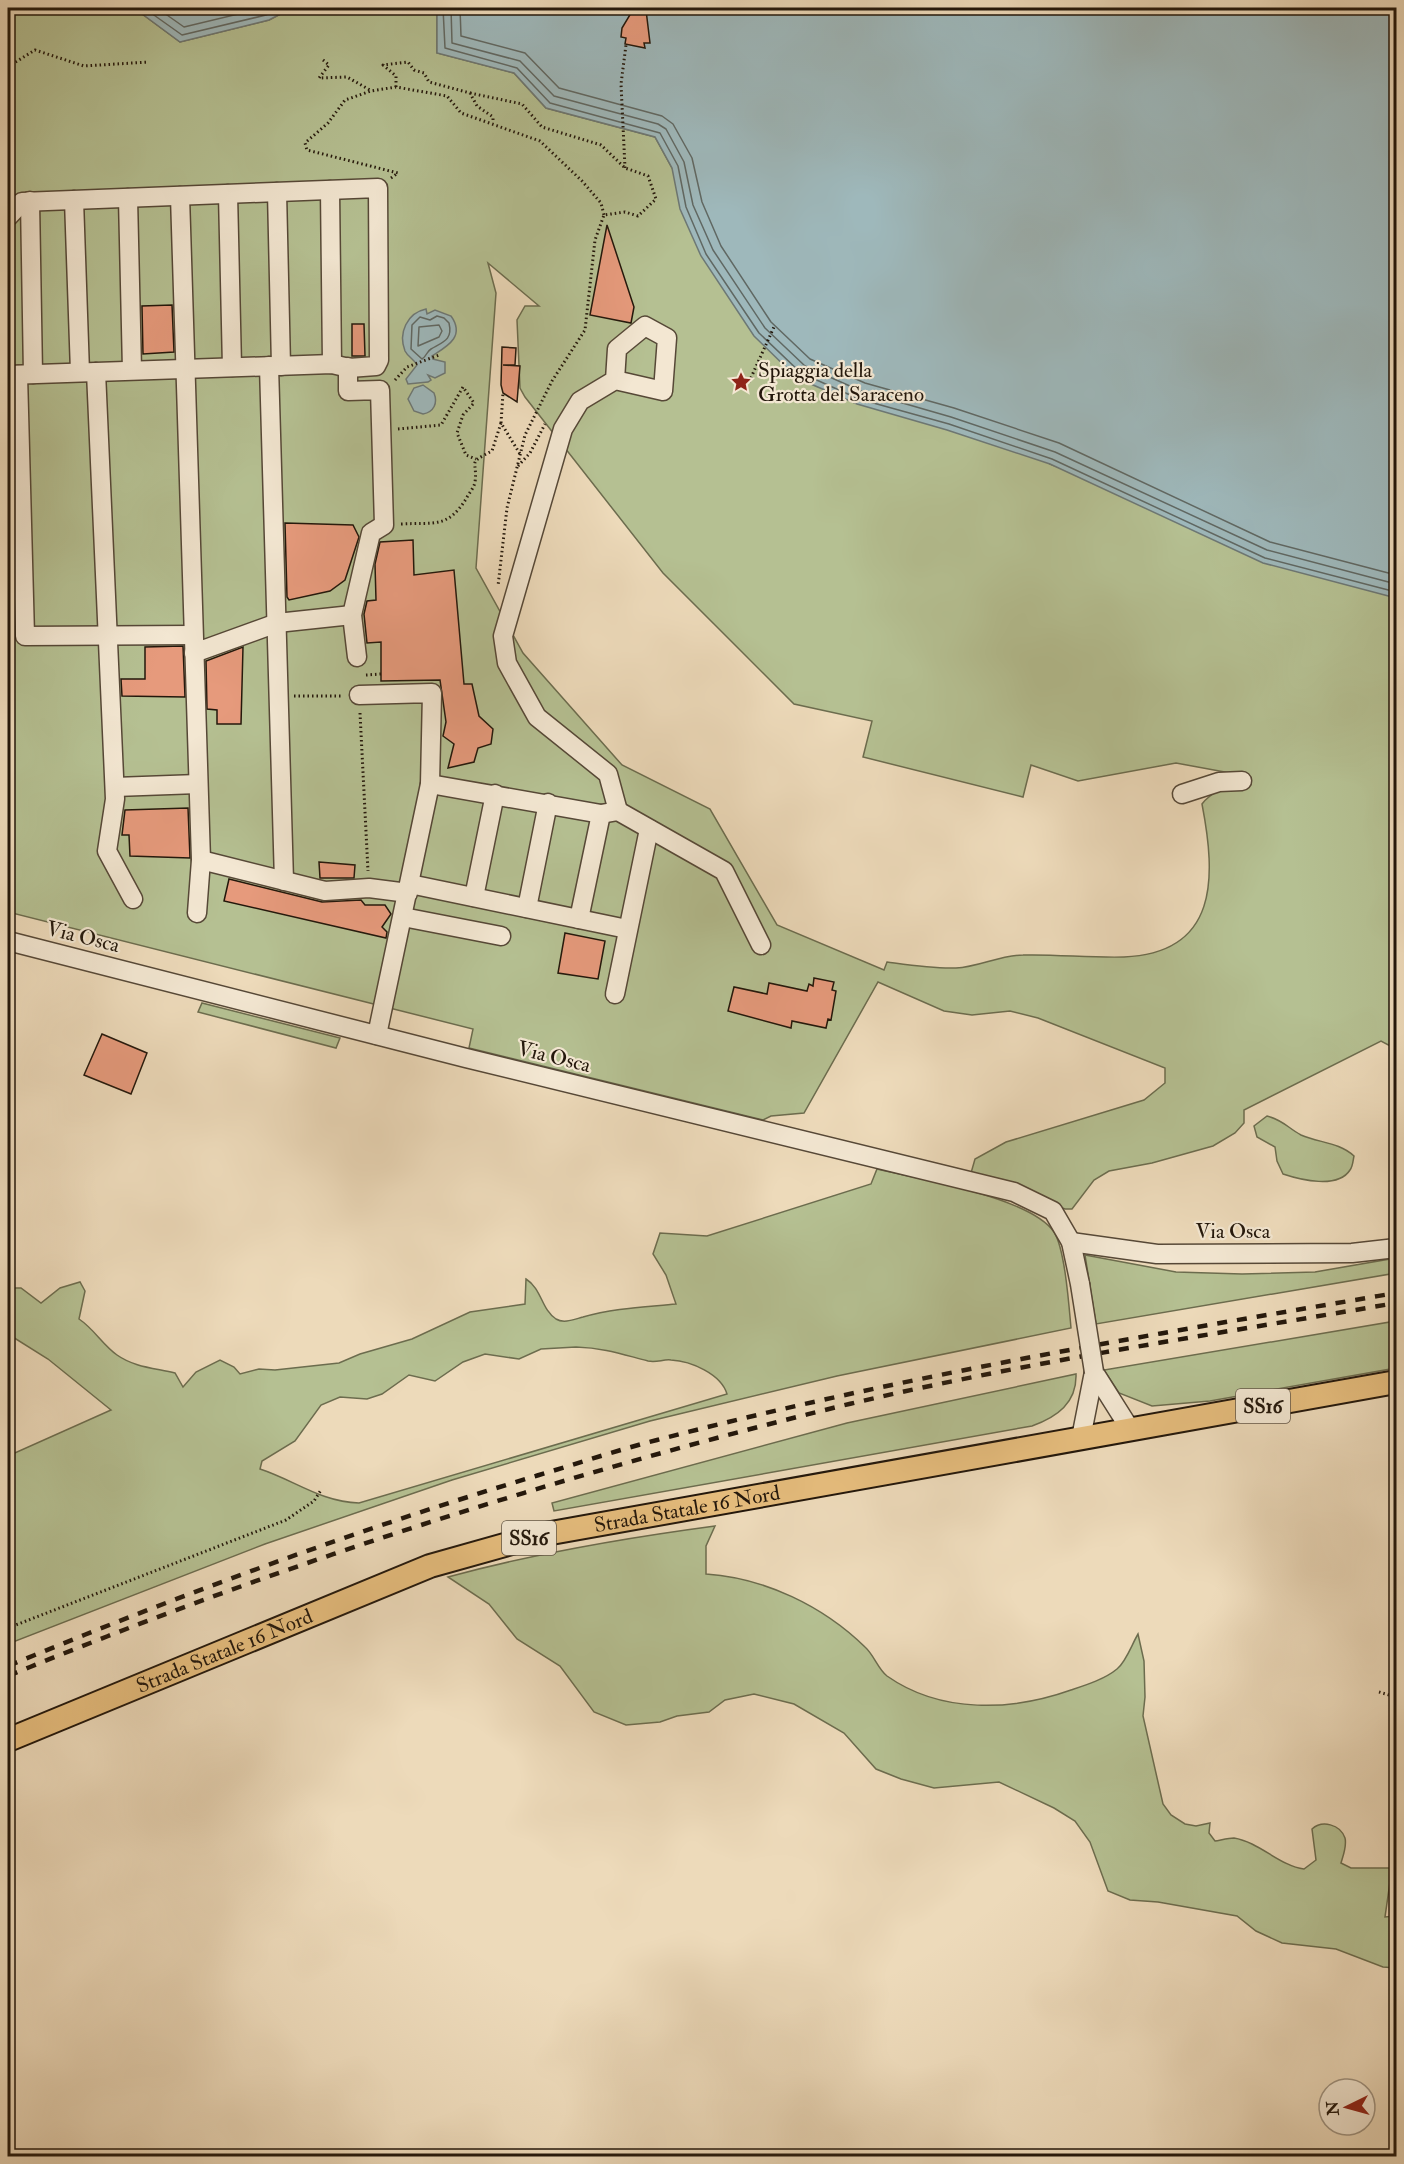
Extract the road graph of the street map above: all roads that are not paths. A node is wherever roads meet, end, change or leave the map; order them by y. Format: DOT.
graph roads {
  1 [pos="330,190"];
  2 [pos="277,192"];
  3 [pos="228,194"];
  4 [pos="180,196"];
  5 [pos="129,198"];
  6 [pos="74,200"];
  7 [pos="30,201"];
  8 [pos="8,217"];
  9 [pos="275,366"];
  10 [pos="340,366"];
  11 [pos="232,367"];
  12 [pos="185,369"];
  13 [pos="132,370"];
  14 [pos="88,372"];
  15 [pos="20,375"];
  16 [pos="615,380"];
  17 [pos="352,615"];
  18 [pos="277,623"];
  19 [pos="193,635"];
  20 [pos="108,637"];
  21 [pos="194,653"];
  22 [pos="357,657"];
  23 [pos="358,696"];
  24 [pos="1242,781"];
  25 [pos="198,784"];
  26 [pos="430,784"];
  27 [pos="115,787"];
  28 [pos="495,794"];
  29 [pos="1182,794"];
  30 [pos="548,803"];
  31 [pos="609,812"];
  32 [pos="649,829"];
  33 [pos="201,860"];
  34 [pos="284,881"];
  35 [pos="409,889"];
  36 [pos="474,897"];
  37 [pos="133,899"];
  38 [pos="527,908"];
  39 [pos="197,913"];
  40 [pos="403,917"];
  41 [pos="579,919"];
  42 [pos="627,928"];
  43 [pos="501,936"];
  44 [pos="8,941"];
  45 [pos="761,945"];
  46 [pos="615,994"];
  47 [pos="377,1035"];
  48 [pos="1071,1242"];
  49 [pos="1396,1248"];
  50 [pos="1094,1372"];
  51 [pos="1396,1382"];
  52 [pos="1130,1429"];
  53 [pos="1080,1438"];
  54 [pos="8,1740"];
  1 -- 2 [label="street"];
  1 -- 10 [label="street"];
  1 -- 10 [label="street"];
  2 -- 3 [label="street"];
  2 -- 9 [label="street"];
  3 -- 4 [label="street"];
  3 -- 11 [label="street"];
  4 -- 5 [label="street"];
  4 -- 12 [label="street"];
  5 -- 6 [label="street"];
  5 -- 13 [label="street"];
  6 -- 7 [label="street"];
  6 -- 14 [label="street"];
  7 -- 8 [label="street"];
  7 -- 15 [label="street"];
  9 -- 10 [label="street"];
  9 -- 11 [label="street"];
  9 -- 18 [label="street"];
  10 -- 17 [label="street"];
  11 -- 12 [label="street"];
  12 -- 13 [label="street"];
  12 -- 19 [label="street"];
  13 -- 14 [label="street"];
  14 -- 15 [label="street"];
  14 -- 20 [label="street"];
  15 -- 20 [label="street"];
  16 -- 31 [label="street"];
  17 -- 18 [label="street"];
  17 -- 22 [label="street"];
  18 -- 21 [label="street"];
  18 -- 34 [label="street"];
  19 -- 20 [label="street"];
  19 -- 21 [label="street"];
  20 -- 27 [label="street"];
  21 -- 25 [label="street"];
  23 -- 26 [label="street"];
  24 -- 29 [label="street"];
  25 -- 27 [label="street"];
  25 -- 33 [label="street"];
  26 -- 28 [label="street"];
  26 -- 35 [label="street"];
  27 -- 37 [label="street"];
  28 -- 30 [label="street"];
  28 -- 36 [label="street"];
  30 -- 31 [label="street"];
  30 -- 38 [label="street"];
  31 -- 32 [label="street"];
  31 -- 41 [label="street"];
  32 -- 42 [label="street"];
  32 -- 45 [label="street"];
  33 -- 34 [label="street"];
  33 -- 39 [label="street"];
  34 -- 35 [label="street"];
  35 -- 36 [label="street"];
  35 -- 40 [label="street"];
  36 -- 38 [label="street"];
  38 -- 41 [label="street"];
  40 -- 43 [label="street"];
  40 -- 47 [label="street"];
  41 -- 42 [label="street"];
  42 -- 46 [label="street"];
  44 -- 47 [label="street, Via Osca"];
  47 -- 48 [label="street, Via Osca"];
  48 -- 49 [label="street, Via Osca"];
  48 -- 50 [label="street, Via Osca, bridge"];
  50 -- 52 [label="street"];
  50 -- 53 [label="street"];
  51 -- 52 [label="main road, Strada Statale 16 Nord / SS16"];
  52 -- 53 [label="main road, Strada Statale 16 Nord / SS16"];
  53 -- 54 [label="main road, Strada Statale 16 Nord / SS16"];
}
